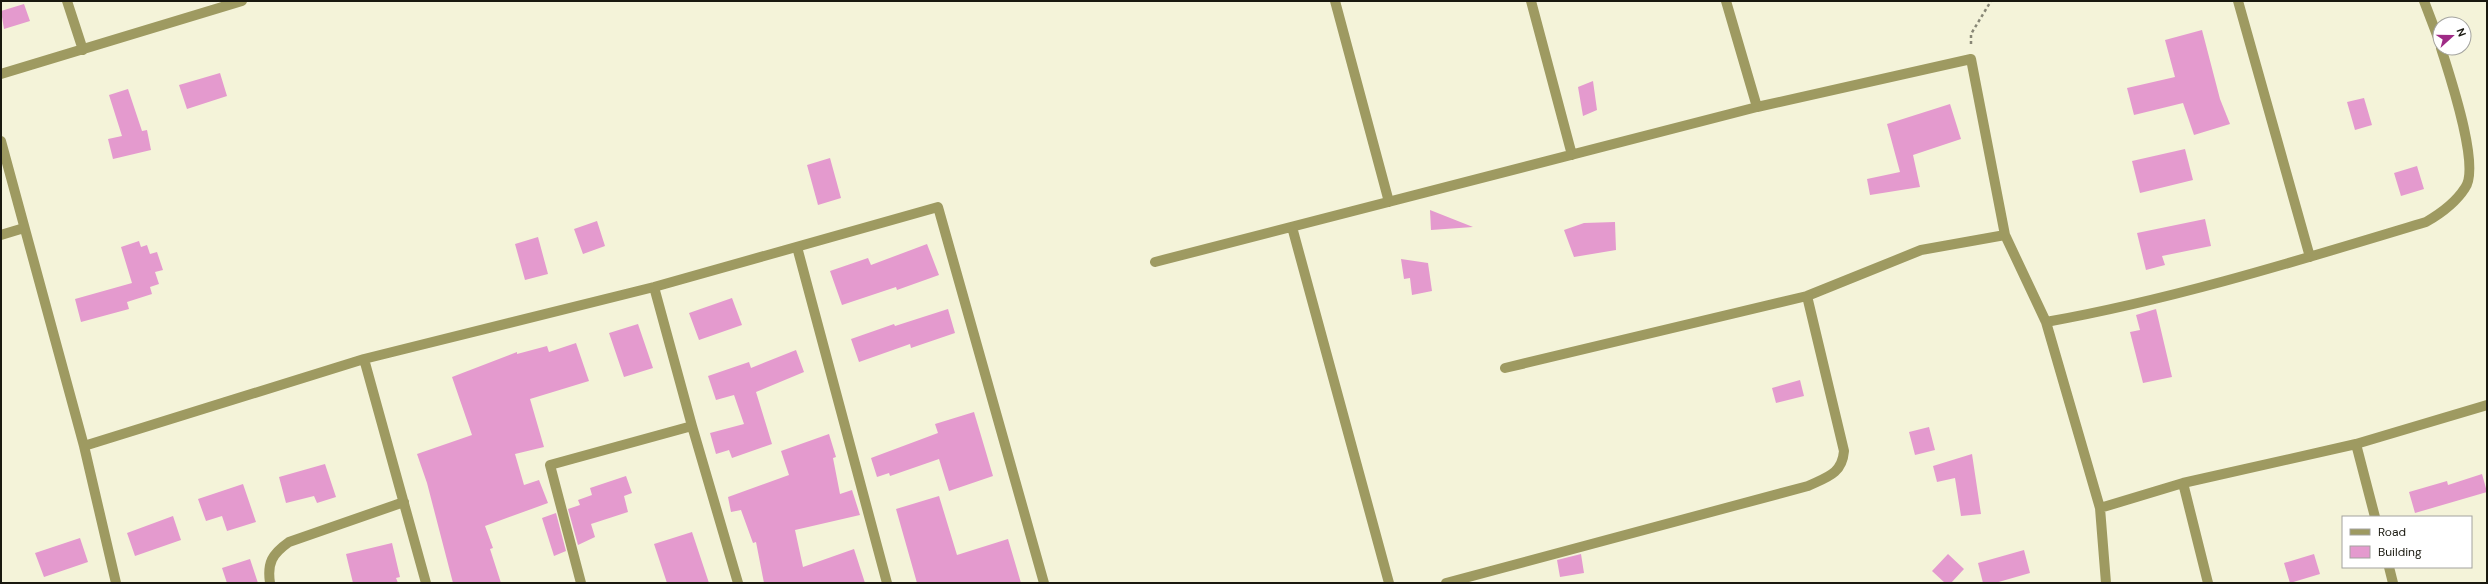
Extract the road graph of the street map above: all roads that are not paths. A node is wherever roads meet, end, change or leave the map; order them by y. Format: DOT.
graph roads {
  1 [pos="67,1"];
  2 [pos="242,1"];
  3 [pos="1335,1"];
  4 [pos="1532,1"];
  5 [pos="1726,1"];
  6 [pos="2238,1"];
  7 [pos="2424,1"];
  8 [pos="2432,22"];
  9 [pos="83,50"];
  10 [pos="2443,56"];
  11 [pos="1,74"];
  12 [pos="1757,107"];
  13 [pos="1,141"];
  14 [pos="1572,155"];
  15 [pos="1389,202"];
  16 [pos="1292,226"];
  17 [pos="24,228"];
  18 [pos="1,235"];
  19 [pos="2005,235"];
  20 [pos="797,247"];
  21 [pos="2310,257"];
  22 [pos="1155,262"];
  23 [pos="654,287"];
  24 [pos="1807,296"];
  25 [pos="2046,322"];
  26 [pos="364,359"];
  27 [pos="1505,368"];
  28 [pos="2487,405"];
  29 [pos="692,426"];
  30 [pos="2356,444"];
  31 [pos="84,446"];
  32 [pos="2182,483"];
  33 [pos="404,502"];
  34 [pos="2100,508"];
  35 [pos="2375,516"];
  36 [pos="2389,568"];
  37 [pos="116,583"];
  38 [pos="270,583"];
  39 [pos="426,583"];
  40 [pos="581,583"];
  41 [pos="738,583"];
  42 [pos="887,583"];
  43 [pos="1044,583"];
  44 [pos="1389,583"];
  45 [pos="1446,583"];
  46 [pos="2106,583"];
  47 [pos="2208,583"];
  48 [pos="2393,583"];
  1 -- 9 [label="street"];
  2 -- 9 [label="street"];
  3 -- 15 [label="street"];
  4 -- 14 [label="street"];
  5 -- 12 [label="street"];
  6 -- 21 [label="street"];
  7 -- 8 [label="street"];
  9 -- 11 [label="street"];
  10 -- 21 [label="street"];
  12 -- 14 [label="street"];
  12 -- 19 [label="street"];
  13 -- 17 [label="street"];
  14 -- 15 [label="street"];
  15 -- 16 [label="street"];
  16 -- 22 [label="street"];
  16 -- 44 [label="street"];
  17 -- 18 [label="street"];
  17 -- 31 [label="street"];
  19 -- 24 [label="street"];
  19 -- 25 [label="street"];
  20 -- 23 [label="street"];
  20 -- 42 [label="street"];
  20 -- 43 [label="street"];
  21 -- 25 [label="street"];
  23 -- 26 [label="street"];
  23 -- 29 [label="street"];
  24 -- 27 [label="street"];
  24 -- 45 [label="street"];
  25 -- 34 [label="street"];
  26 -- 31 [label="street"];
  26 -- 33 [label="street"];
  28 -- 30 [label="street"];
  29 -- 40 [label="street"];
  29 -- 41 [label="street"];
  30 -- 32 [label="street"];
  30 -- 35 [label="street"];
  31 -- 37 [label="street"];
  32 -- 34 [label="street"];
  32 -- 47 [label="street"];
  33 -- 38 [label="street"];
  33 -- 39 [label="street"];
  34 -- 46 [label="street"];
  36 -- 48 [label="street"];
}
